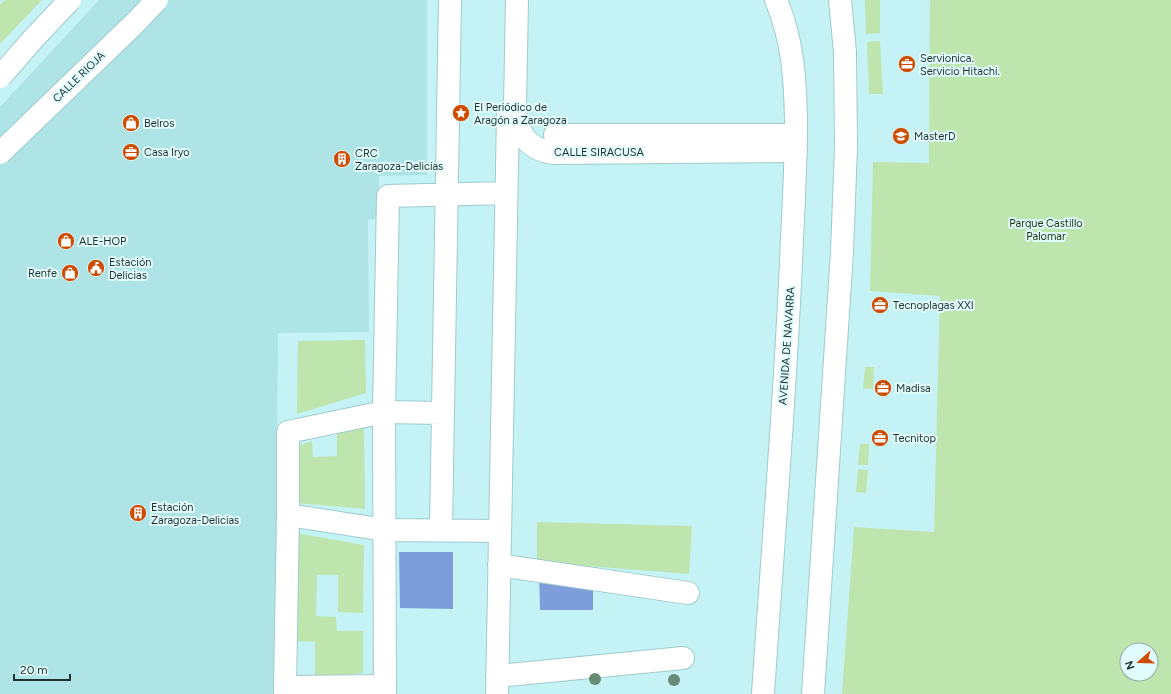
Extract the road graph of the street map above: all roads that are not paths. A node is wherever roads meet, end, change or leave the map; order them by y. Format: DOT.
graph roads {
  1 [pos="70,0"];
  2 [pos="157,0"];
  3 [pos="450,0"];
  4 [pos="517,0"];
  5 [pos="776,0"];
  6 [pos="840,0"];
  7 [pos="0,77"];
  8 [pos="508,114"];
  9 [pos="555,135"];
  10 [pos="796,143"];
  11 [pos="0,153"];
  12 [pos="506,193"];
  13 [pos="447,194"];
  14 [pos="384,412"];
  15 [pos="443,413"];
  16 [pos="288,515"];
  17 [pos="441,529"];
  18 [pos="385,530"];
  19 [pos="499,531"];
  20 [pos="499,565"];
  21 [pos="688,593"];
  22 [pos="683,658"];
  23 [pos="497,685"];
  24 [pos="286,690"];
  25 [pos="385,690"];
  26 [pos="763,694"];
  27 [pos="813,694"];
  1 -- 7 [label="street, bridge"];
  2 -- 11 [label="street, CALLE RIOJA, bridge"];
  3 -- 13 [label="street"];
  4 -- 10 [label="street, CALLE SIRACUSA"];
  5 -- 10 [label="street, AVENIDA DE NAVARRA"];
  6 -- 27 [label="street"];
  8 -- 12 [label="street"];
  9 -- 10 [label="street"];
  10 -- 26 [label="street, AVENIDA DE NAVARRA"];
  12 -- 13 [label="street"];
  12 -- 19 [label="street"];
  13 -- 14 [label="street"];
  13 -- 15 [label="street"];
  14 -- 15 [label="street"];
  14 -- 16 [label="street"];
  14 -- 18 [label="street"];
  15 -- 17 [label="street"];
  16 -- 18 [label="street"];
  16 -- 24 [label="street"];
  17 -- 18 [label="street"];
  17 -- 19 [label="street"];
  18 -- 25 [label="street"];
  19 -- 20 [label="street"];
  20 -- 21 [label="street"];
  20 -- 23 [label="street"];
  22 -- 23 [label="street"];
  24 -- 25 [label="street"];
}
